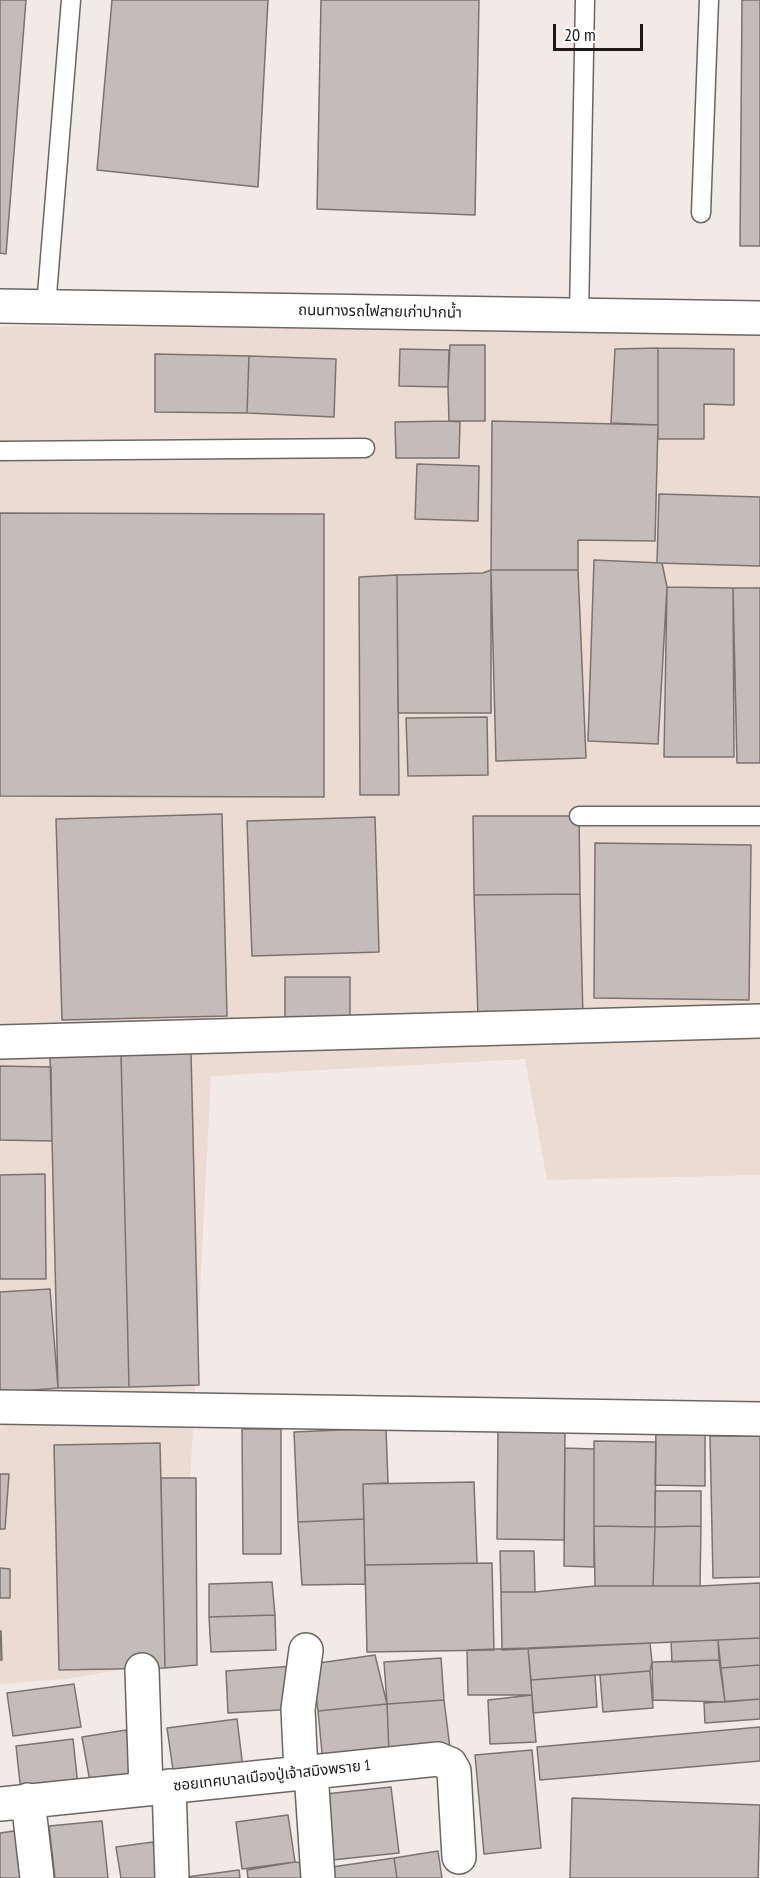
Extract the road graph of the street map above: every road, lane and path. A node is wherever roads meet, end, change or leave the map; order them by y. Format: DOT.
graph roads {
  1 [pos="71,0"];
  2 [pos="585,0"];
  3 [pos="709,0"];
  4 [pos="701,213"];
  5 [pos="0,306"];
  6 [pos="46,307"];
  7 [pos="579,316"];
  8 [pos="760,318"];
  9 [pos="365,448"];
  10 [pos="0,451"];
  11 [pos="579,816"];
  12 [pos="760,816"];
  13 [pos="760,1022"];
  14 [pos="0,1042"];
  15 [pos="0,1407"];
  16 [pos="760,1419"];
  17 [pos="306,1650"];
  18 [pos="142,1670"];
  19 [pos="306,1772"];
  20 [pos="158,1787"];
  21 [pos="8,1797"];
  22 [pos="459,1857"];
  23 [pos="37,1878"];
  24 [pos="172,1878"];
  25 [pos="318,1878"];
  1 -- 6 [label="lane"];
  2 -- 7 [label="lane"];
  3 -- 4 [label="lane"];
  5 -- 6 [label="street, ถนนทางรถไฟสายเก่าปากน้ำ"];
  6 -- 7 [label="street, ถนนทางรถไฟสายเก่าปากน้ำ"];
  7 -- 8 [label="street, ถนนทางรถไฟสายเก่าปากน้ำ"];
  9 -- 10 [label="lane"];
  11 -- 12 [label="lane"];
  13 -- 14 [label="street"];
  15 -- 16 [label="street"];
  17 -- 19 [label="street"];
  18 -- 20 [label="street"];
  19 -- 20 [label="street, ซอยเทศบาลเมืองปู่เจ้าสมิงพราย 1"];
  19 -- 22 [label="street, ซอยเทศบาลเมืองปู่เจ้าสมิงพราย 1"];
  19 -- 25 [label="street"];
  20 -- 21 [label="street, ซอยเทศบาลเมืองปู่เจ้าสมิงพราย 1"];
  20 -- 24 [label="street"];
  21 -- 23 [label="street"];
}
